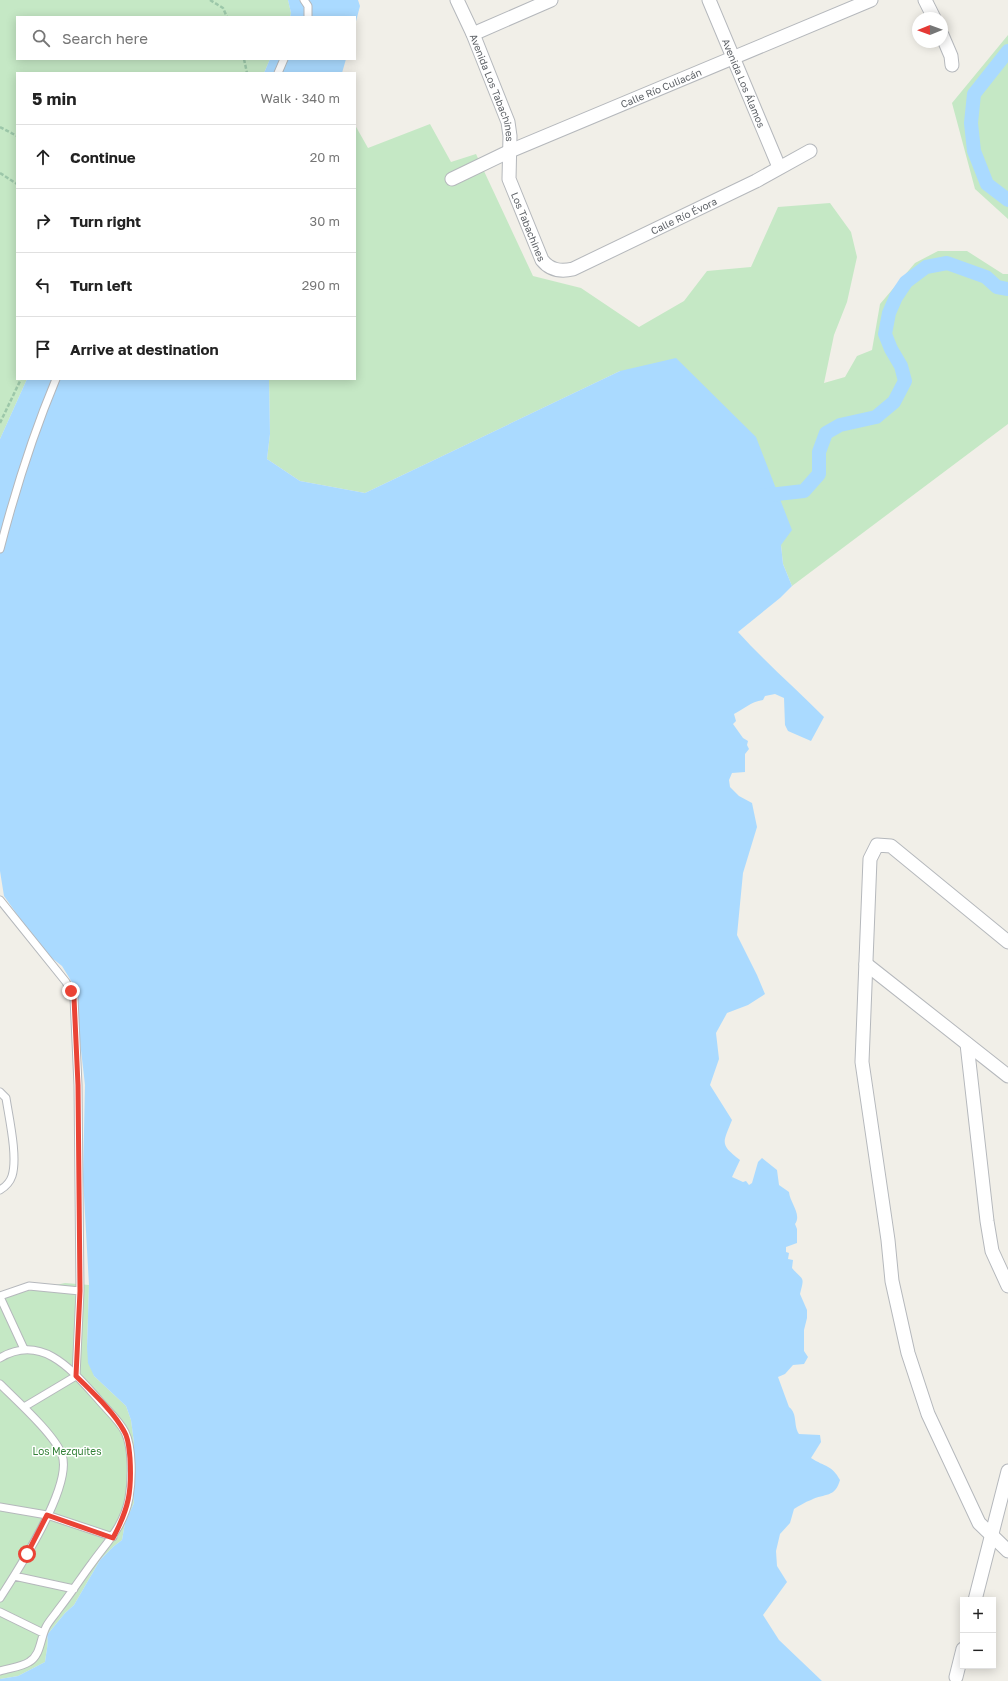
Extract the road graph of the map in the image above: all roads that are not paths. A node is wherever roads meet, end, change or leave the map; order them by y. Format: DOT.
graph roads {
  1 [pos="304,0"];
  2 [pos="457,0"];
  3 [pos="551,0"];
  4 [pos="709,0"];
  5 [pos="871,0"];
  6 [pos="925,0"];
  7 [pos="931,12"];
  8 [pos="308,16"];
  9 [pos="473,34"];
  10 [pos="948,48"];
  11 [pos="734,58"];
  12 [pos="284,60"];
  13 [pos="952,65"];
  14 [pos="278,72"];
  15 [pos="510,151"];
  16 [pos="810,151"];
  17 [pos="779,167"];
  18 [pos="452,179"];
  19 [pos="509,180"];
  20 [pos="554,270"];
  21 [pos="56,380"];
  22 [pos="0,549"];
  23 [pos="0,900"];
  24 [pos="1008,942"];
  25 [pos="866,964"];
  26 [pos="967,1044"];
  27 [pos="1008,1076"];
  28 [pos="0,1092"];
  29 [pos="0,1190"];
  30 [pos="1008,1287"];
  31 [pos="80,1291"];
  32 [pos="0,1297"];
  33 [pos="24,1348"];
  34 [pos="0,1358"];
  35 [pos="76,1376"];
  36 [pos="0,1384"];
  37 [pos="24,1408"];
  38 [pos="1008,1471"];
  39 [pos="0,1507"];
  40 [pos="47,1515"];
  41 [pos="992,1535"];
  42 [pos="113,1538"];
  43 [pos="1008,1551"];
  44 [pos="14,1576"];
  45 [pos="74,1589"];
  46 [pos="977,1597"];
  47 [pos="0,1598"];
  48 [pos="0,1612"];
  49 [pos="43,1633"];
  50 [pos="960,1661"];
  51 [pos="0,1671"];
  52 [pos="956,1677"];
  1 -- 8 [label="lane"];
  2 -- 9 [label="street, Avenida Los Tabachines"];
  3 -- 9 [label="street"];
  4 -- 11 [label="street, Avenida Los Álamos"];
  5 -- 11 [label="street, Calle Río Culiacán"];
  6 -- 7 [label="street"];
  9 -- 15 [label="street, Avenida Los Tabachines"];
  10 -- 13 [label="street"];
  11 -- 15 [label="street, Calle Río Culiacán"];
  11 -- 17 [label="street, Avenida Los Álamos"];
  12 -- 14 [label="lane"];
  15 -- 18 [label="street, Calle Río Culiacán"];
  15 -- 19 [label="street, Avenida Los Tabachines"];
  16 -- 17 [label="street, Calle Río Évora"];
  17 -- 20 [label="street, Calle Río Évora"];
  19 -- 20 [label="street, Los Tabachines"];
  21 -- 22 [label="lane"];
  23 -- 31 [label="lane"];
  24 -- 25 [label="street"];
  25 -- 26 [label="street"];
  25 -- 41 [label="street"];
  26 -- 27 [label="street"];
  26 -- 30 [label="street"];
  28 -- 29 [label="lane"];
  31 -- 32 [label="lane"];
  31 -- 35 [label="lane"];
  32 -- 33 [label="lane"];
  33 -- 34 [label="lane"];
  33 -- 35 [label="lane"];
  35 -- 37 [label="lane"];
  35 -- 42 [label="lane"];
  36 -- 37 [label="lane"];
  37 -- 40 [label="lane"];
  38 -- 41 [label="street"];
  39 -- 40 [label="lane"];
  40 -- 42 [label="lane"];
  40 -- 44 [label="lane"];
  41 -- 43 [label="street"];
  41 -- 46 [label="street"];
  42 -- 45 [label="lane"];
  44 -- 45 [label="lane"];
  44 -- 47 [label="lane"];
  45 -- 49 [label="lane"];
  48 -- 49 [label="lane"];
  49 -- 51 [label="lane"];
  50 -- 52 [label="street"];
}
